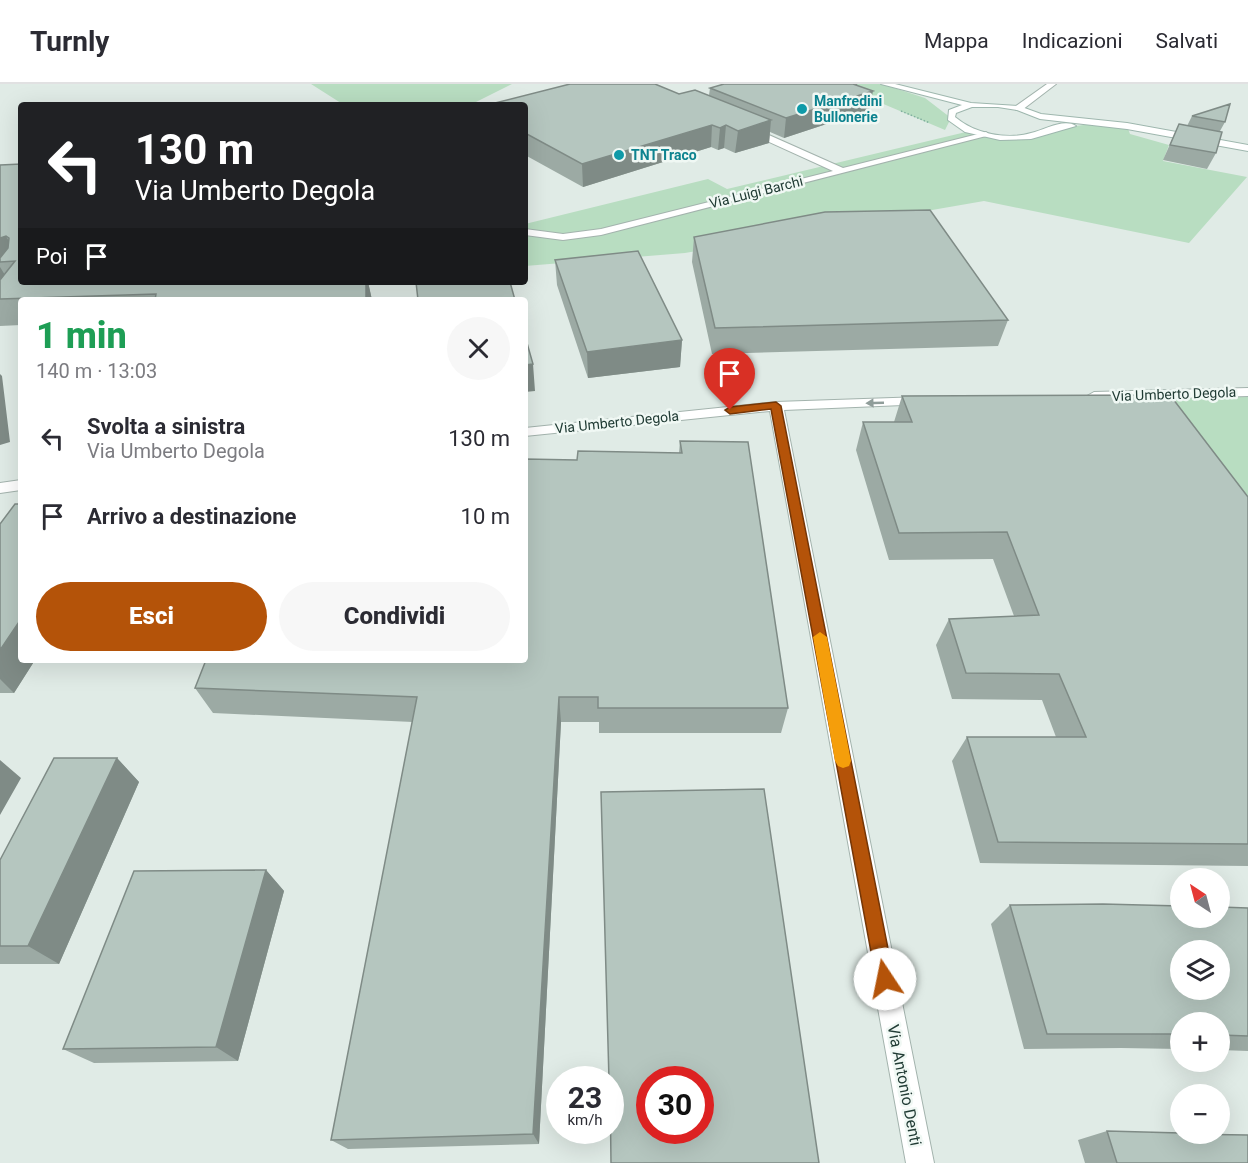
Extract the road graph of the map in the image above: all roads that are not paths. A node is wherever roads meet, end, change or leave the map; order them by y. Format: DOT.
graph roads {
  1 [pos="884,84"];
  2 [pos="1052,84"];
  3 [pos="971,105"];
  4 [pos="1019,108"];
  5 [pos="952,112"];
  6 [pos="1040,116"];
  7 [pos="734,123"];
  8 [pos="1098,123"];
  9 [pos="1046,130"];
  10 [pos="986,135"];
  11 [pos="1248,148"];
  12 [pos="842,171"];
  13 [pos="528,233"];
  14 [pos="1248,392"];
  15 [pos="1081,397"];
  16 [pos="940,401"];
  17 [pos="776,406"];
  18 [pos="528,432"];
  19 [pos="18,485"];
  20 [pos="0,488"];
  21 [pos="920,1163"];
  1 -- 3 [label="street"];
  1 -- 5 [label="street"];
  2 -- 4 [label="street"];
  3 -- 4 [label="street"];
  3 -- 5 [label="street"];
  4 -- 6 [label="street"];
  5 -- 10 [label="street"];
  6 -- 8 [label="street"];
  6 -- 9 [label="street"];
  7 -- 12 [label="street"];
  8 -- 9 [label="street"];
  8 -- 11 [label="street"];
  9 -- 10 [label="street"];
  10 -- 12 [label="street, Via Luigi Barchi"];
  12 -- 13 [label="street, Via Luigi Barchi"];
  14 -- 15 [label="street, Via Umberto Degola"];
  16 -- 17 [label="street, Via Umberto Degola, one-way"];
  17 -- 18 [label="street, Via Umberto Degola"];
  17 -- 21 [label="street, Via Antonio Denti"];
  19 -- 20 [label="street"];
}
